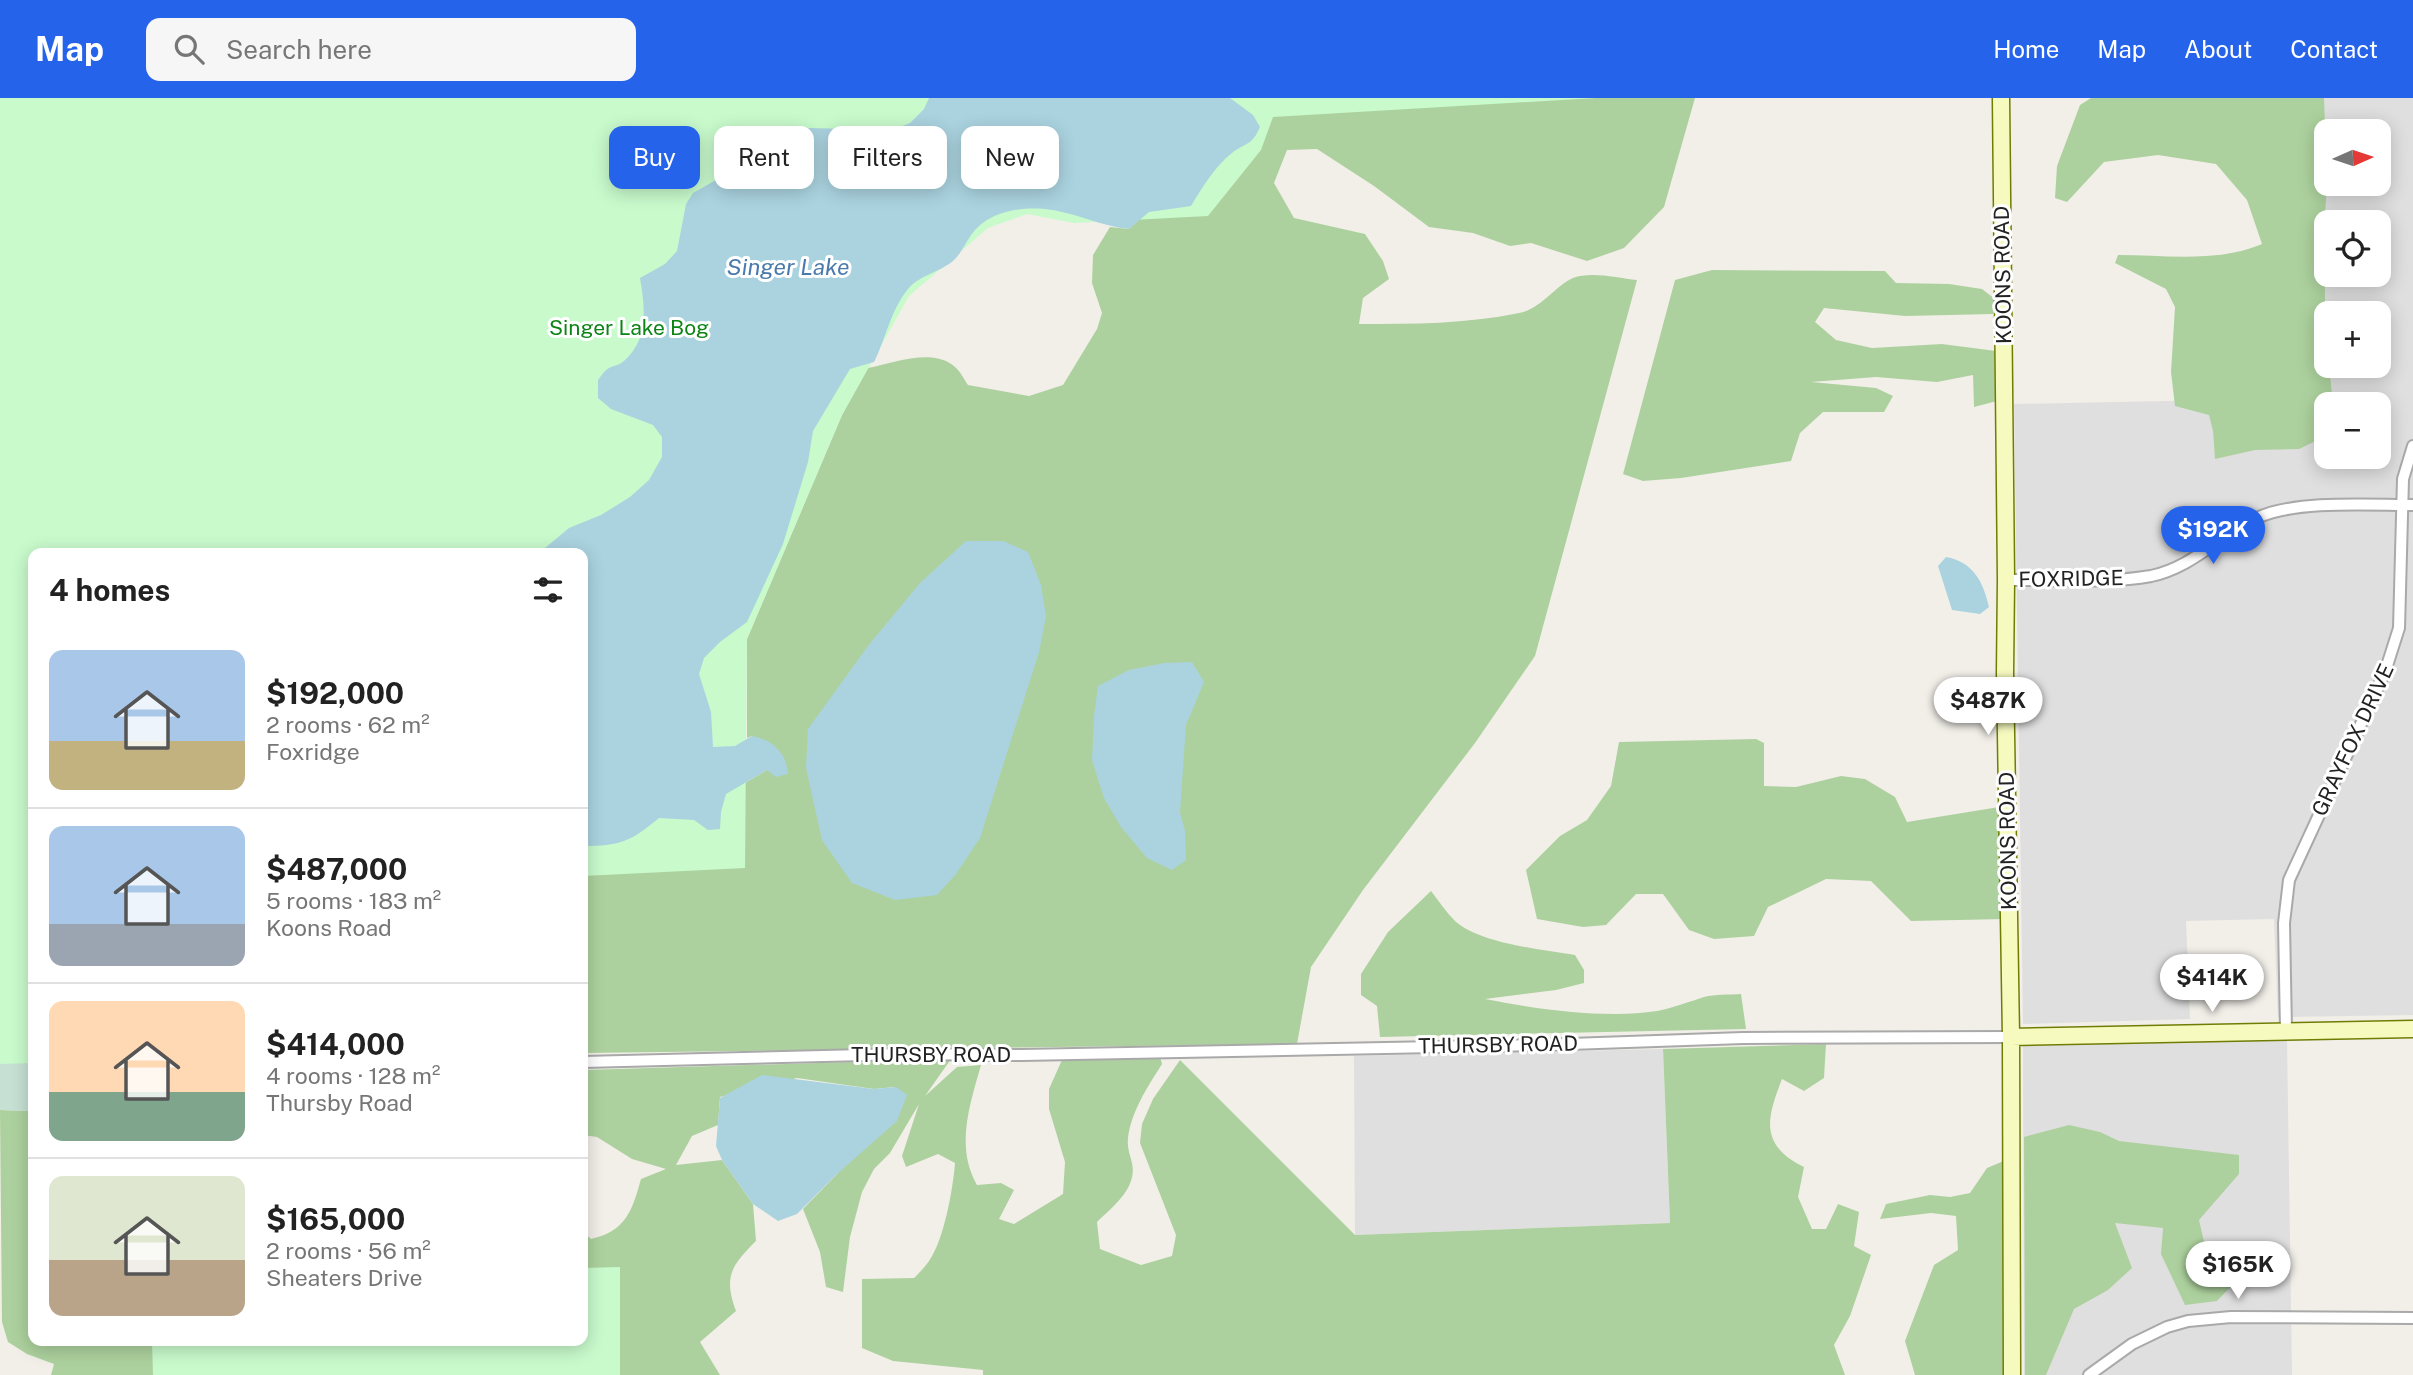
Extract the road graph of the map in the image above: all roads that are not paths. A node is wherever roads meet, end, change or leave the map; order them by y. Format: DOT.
graph roads {
  1 [pos="2001,98"];
  2 [pos="2413,446"];
  3 [pos="2401,505"];
  4 [pos="2413,505"];
  5 [pos="2006,580"];
  6 [pos="2413,1029"];
  7 [pos="2286,1030"];
  8 [pos="2011,1037"];
  9 [pos="588,1062"];
  10 [pos="2413,1318"];
  11 [pos="2012,1375"];
  12 [pos="2089,1375"];
  1 -- 5 [label="street, KOONS ROAD"];
  2 -- 3 [label="street, GRAYFOX DRIVE"];
  3 -- 4 [label="street, FOXRIDGE"];
  3 -- 5 [label="street, FOXRIDGE"];
  3 -- 7 [label="street, GRAYFOX DRIVE"];
  5 -- 8 [label="street, KOONS ROAD"];
  6 -- 7 [label="street, THURSBY ROAD"];
  7 -- 8 [label="street, THURSBY ROAD"];
  8 -- 9 [label="street, THURSBY ROAD"];
  8 -- 11 [label="street, KOONS ROAD"];
  10 -- 12 [label="street"];
}
